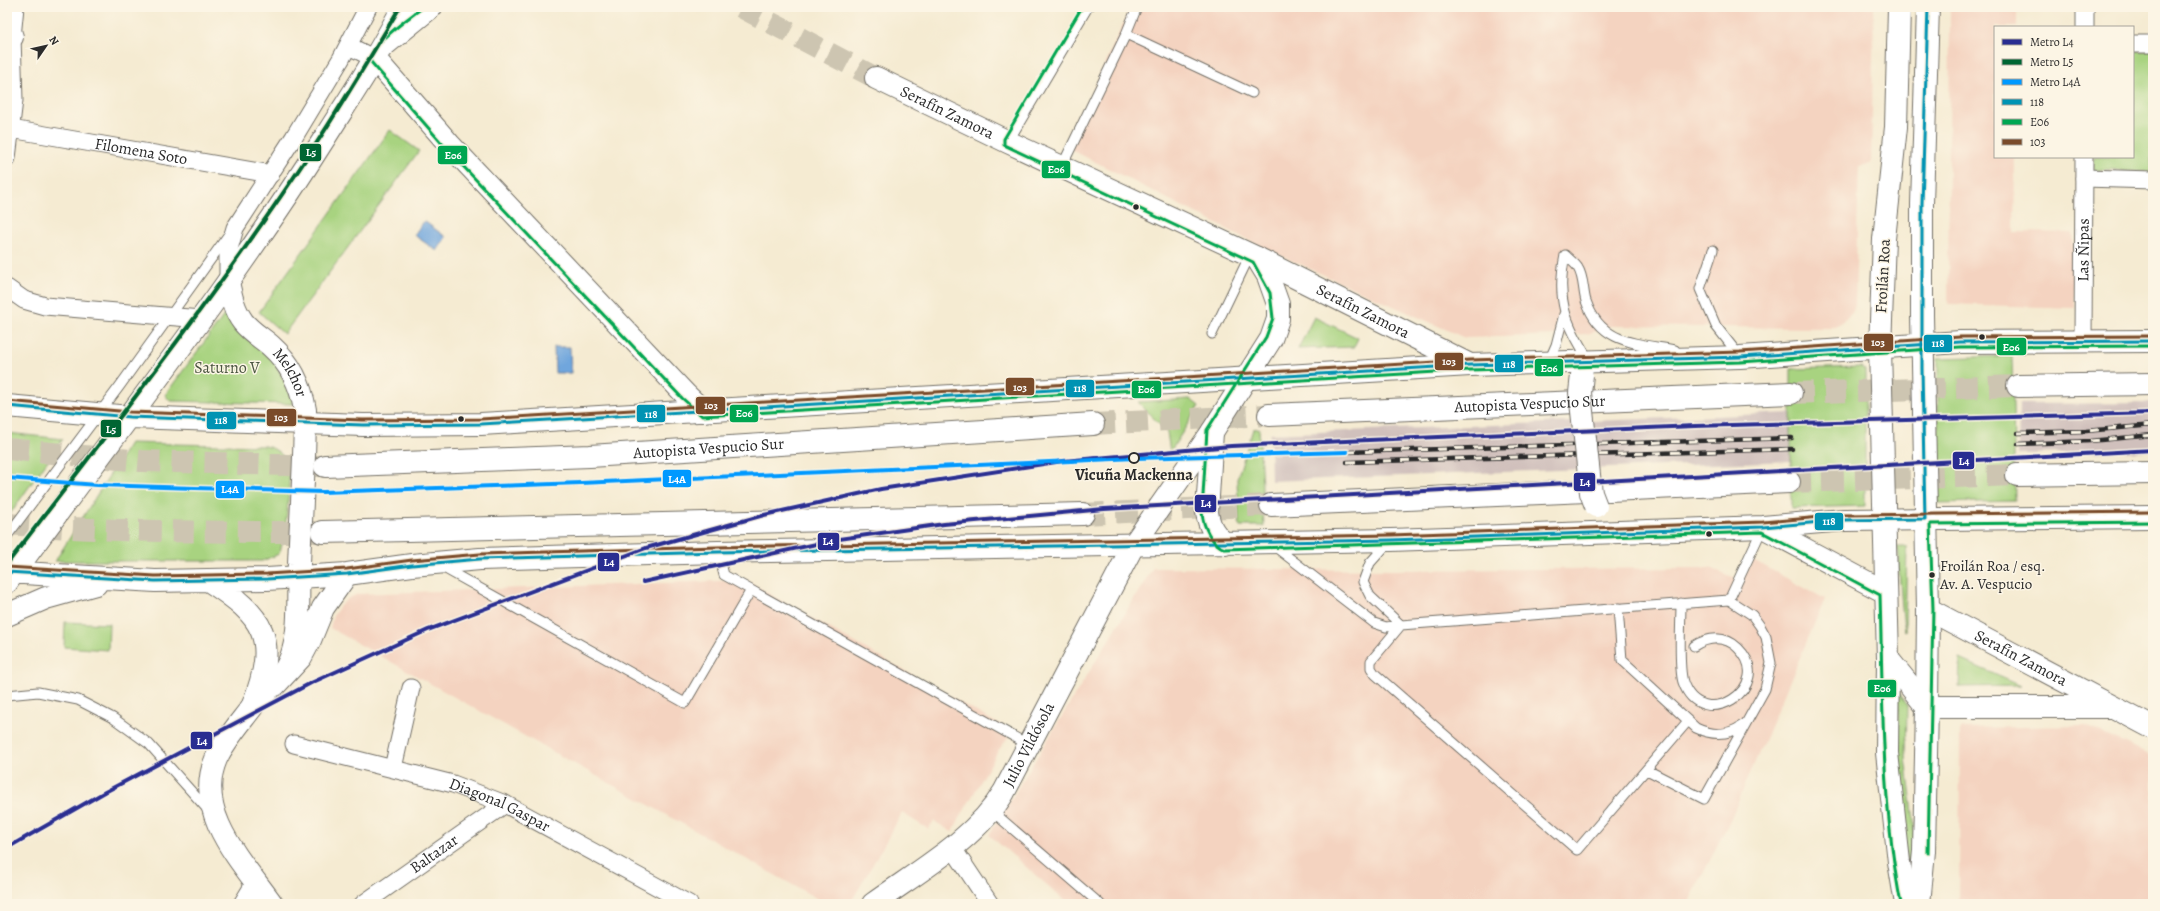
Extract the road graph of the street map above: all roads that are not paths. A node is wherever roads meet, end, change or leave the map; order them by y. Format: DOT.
graph roads {
  1 [pos="15,7"];
  2 [pos="368,7"];
  3 [pos="403,7"];
  4 [pos="431,7"];
  5 [pos="1088,7"];
  6 [pos="1137,7"];
  7 [pos="1899,7"];
  8 [pos="1928,7"];
  9 [pos="2085,7"];
  10 [pos="2085,26"];
  11 [pos="9,30"];
  12 [pos="1126,34"];
  13 [pos="2134,44"];
  14 [pos="2153,44"];
  15 [pos="349,46"];
  16 [pos="378,53"];
  17 [pos="7,63"];
  18 [pos="876,78"];
  19 [pos="1252,93"];
  20 [pos="11,129"];
  21 [pos="1008,142"];
  22 [pos="7,158"];
  23 [pos="2084,158"];
  24 [pos="1062,166"];
  25 [pos="270,174"];
  26 [pos="2084,178"];
  27 [pos="2153,180"];
  28 [pos="239,219"];
  29 [pos="1713,250"];
  30 [pos="1254,256"];
  31 [pos="228,282"];
  32 [pos="7,288"];
  33 [pos="1564,314"];
  34 [pos="169,316"];
  35 [pos="201,319"];
  36 [pos="1212,334"];
  37 [pos="2153,341"];
  38 [pos="2083,342"];
  39 [pos="1922,344"];
  40 [pos="1880,348"];
  41 [pos="1740,357"];
  42 [pos="1709,358"];
  43 [pos="1549,362"];
  44 [pos="1470,365"];
  45 [pos="1586,367"];
  46 [pos="1246,379"];
  47 [pos="2153,384"];
  48 [pos="2018,386"];
  49 [pos="1791,393"];
  50 [pos="7,406"];
  51 [pos="703,411"];
  52 [pos="98,414"];
  53 [pos="1269,415"];
  54 [pos="130,417"];
  55 [pos="305,423"];
  56 [pos="1093,424"];
  57 [pos="1212,432"];
  58 [pos="325,466"];
  59 [pos="2153,473"];
  60 [pos="2017,475"];
  61 [pos="1789,482"];
  62 [pos="1270,505"];
  63 [pos="1083,514"];
  64 [pos="2153,517"];
  65 [pos="1884,519"];
  66 [pos="1925,519"];
  67 [pos="1763,527"];
  68 [pos="322,532"];
  69 [pos="1624,532"];
  70 [pos="7,536"];
  71 [pos="1391,540"];
  72 [pos="1270,543"];
  73 [pos="1134,544"];
  74 [pos="1225,544"];
  75 [pos="718,552"];
  76 [pos="434,563"];
  77 [pos="347,574"];
  78 [pos="9,576"];
  79 [pos="298,577"];
  80 [pos="112,579"];
  81 [pos="208,580"];
  82 [pos="751,590"];
  83 [pos="1885,592"];
  84 [pos="1729,600"];
  85 [pos="1681,603"];
  86 [pos="1618,608"];
  87 [pos="1928,609"];
  88 [pos="7,615"];
  89 [pos="1401,625"];
  90 [pos="1694,646"];
  91 [pos="1888,659"];
  92 [pos="275,685"];
  93 [pos="411,688"];
  94 [pos="7,695"];
  95 [pos="253,705"];
  96 [pos="1927,707"];
  97 [pos="2114,707"];
  98 [pos="1688,721"];
  99 [pos="1744,724"];
  100 [pos="2153,728"];
  101 [pos="294,744"];
  102 [pos="1030,745"];
  103 [pos="393,768"];
  104 [pos="1647,770"];
  105 [pos="505,804"];
  106 [pos="992,811"];
  107 [pos="216,820"];
  108 [pos="952,847"];
  109 [pos="256,880"];
  110 [pos="242,904"];
  111 [pos="272,904"];
  112 [pos="363,904"];
  113 [pos="689,904"];
  114 [pos="874,904"];
  115 [pos="990,904"];
  116 [pos="1100,904"];
  117 [pos="1906,904"];
  118 [pos="1919,904"];
  1 -- 11 [label="street"];
  2 -- 15 [label="street"];
  3 -- 16 [label="main road"];
  4 -- 16 [label="main road"];
  5 -- 21 [label="lane"];
  6 -- 12 [label="lane"];
  7 -- 40 [label="main road, Froilán Roa"];
  8 -- 39 [label="main road"];
  9 -- 10 [label="street"];
  11 -- 17 [label="lane"];
  11 -- 20 [label="street"];
  12 -- 19 [label="lane"];
  12 -- 24 [label="lane"];
  13 -- 14 [label="street"];
  15 -- 16 [label="street"];
  15 -- 25 [label="street"];
  16 -- 31 [label="main road"];
  16 -- 51 [label="main road"];
  18 -- 21 [label="main road, Serafín Zamora"];
  20 -- 22 [label="street"];
  20 -- 25 [label="street, Filomena Soto"];
  21 -- 24 [label="main road, Serafín Zamora"];
  23 -- 26 [label="street, Las Ñipas"];
  24 -- 30 [label="main road, Serafín Zamora"];
  25 -- 28 [label="street"];
  26 -- 27 [label="street"];
  26 -- 38 [label="street, Las Ñipas"];
  28 -- 31 [label="street"];
  28 -- 34 [label="lane"];
  29 -- 41 [label="lane"];
  30 -- 36 [label="lane"];
  30 -- 44 [label="main road, Serafín Zamora"];
  30 -- 46 [label="main road"];
  31 -- 35 [label="main road"];
  31 -- 55 [label="main road, Melchor"];
  32 -- 34 [label="street"];
  33 -- 42 [label="lane"];
  33 -- 43 [label="lane"];
  33 -- 45 [label="lane"];
  34 -- 35 [label="street"];
  34 -- 52 [label="lane"];
  35 -- 54 [label="main road"];
  37 -- 38 [label="main road"];
  38 -- 39 [label="main road"];
  39 -- 40 [label="main road"];
  39 -- 66 [label="main road"];
  40 -- 41 [label="main road"];
  40 -- 65 [label="main road, Froilán Roa"];
  41 -- 42 [label="main road"];
  42 -- 45 [label="main road"];
  43 -- 44 [label="main road"];
  43 -- 45 [label="main road"];
  44 -- 46 [label="main road"];
  45 -- 69 [label="main road, bridge"];
  46 -- 51 [label="main road"];
  46 -- 57 [label="main road"];
  47 -- 48 [label="main road"];
  49 -- 53 [label="main road, Autopista Vespucio Sur"];
  50 -- 52 [label="main road"];
  51 -- 55 [label="main road"];
  52 -- 54 [label="main road"];
  52 -- 70 [label="lane"];
  54 -- 55 [label="main road"];
  54 -- 78 [label="main road"];
  55 -- 79 [label="main road, Melchor"];
  56 -- 58 [label="main road, Autopista Vespucio Sur"];
  57 -- 73 [label="main road"];
  57 -- 74 [label="main road"];
  59 -- 60 [label="main road"];
  61 -- 62 [label="main road"];
  63 -- 68 [label="main road"];
  64 -- 66 [label="main road"];
  65 -- 66 [label="main road"];
  65 -- 67 [label="main road"];
  65 -- 83 [label="main road, Froilán Roa"];
  66 -- 87 [label="main road"];
  67 -- 69 [label="main road"];
  67 -- 83 [label="main road"];
  67 -- 84 [label="lane"];
  69 -- 71 [label="main road"];
  71 -- 72 [label="main road"];
  71 -- 89 [label="lane"];
  72 -- 74 [label="main road"];
  72 -- 89 [label="lane"];
  73 -- 74 [label="main road"];
  73 -- 75 [label="main road"];
  73 -- 102 [label="main road, Julio Vildósola"];
  75 -- 76 [label="main road"];
  75 -- 82 [label="lane"];
  76 -- 77 [label="main road"];
  76 -- 82 [label="lane"];
  77 -- 79 [label="main road"];
  77 -- 92 [label="main road"];
  78 -- 80 [label="main road"];
  79 -- 81 [label="main road"];
  79 -- 92 [label="main road, Melchor"];
  80 -- 81 [label="main road"];
  80 -- 88 [label="main road"];
  81 -- 95 [label="main road"];
  82 -- 102 [label="lane"];
  83 -- 91 [label="main road, Froilán Roa"];
  84 -- 85 [label="lane"];
  84 -- 99 [label="lane"];
  85 -- 86 [label="lane"];
  85 -- 90 [label="lane"];
  86 -- 89 [label="lane"];
  86 -- 98 [label="lane"];
  87 -- 96 [label="main road"];
  87 -- 97 [label="main road, Serafín Zamora"];
  89 -- 104 [label="lane"];
  91 -- 96 [label="main road"];
  91 -- 117 [label="main road, Froilán Roa"];
  92 -- 95 [label="main road"];
  93 -- 103 [label="street"];
  94 -- 107 [label="lane"];
  95 -- 107 [label="main road"];
  96 -- 97 [label="main road, Serafín Zamora"];
  96 -- 118 [label="main road"];
  97 -- 100 [label="main road, Serafín Zamora"];
  98 -- 99 [label="lane"];
  98 -- 104 [label="lane"];
  99 -- 104 [label="lane"];
  101 -- 103 [label="street, Diagonal Gaspar"];
  102 -- 106 [label="main road, Julio Vildósola"];
  103 -- 105 [label="street, Diagonal Gaspar"];
  105 -- 112 [label="street, Baltazar"];
  105 -- 113 [label="street, Diagonal Gaspar"];
  106 -- 108 [label="main road, Julio Vildósola"];
  106 -- 116 [label="lane"];
  107 -- 109 [label="main road"];
  108 -- 114 [label="main road, Julio Vildósola"];
  108 -- 115 [label="street"];
  109 -- 110 [label="street"];
  109 -- 111 [label="main road"];
}
